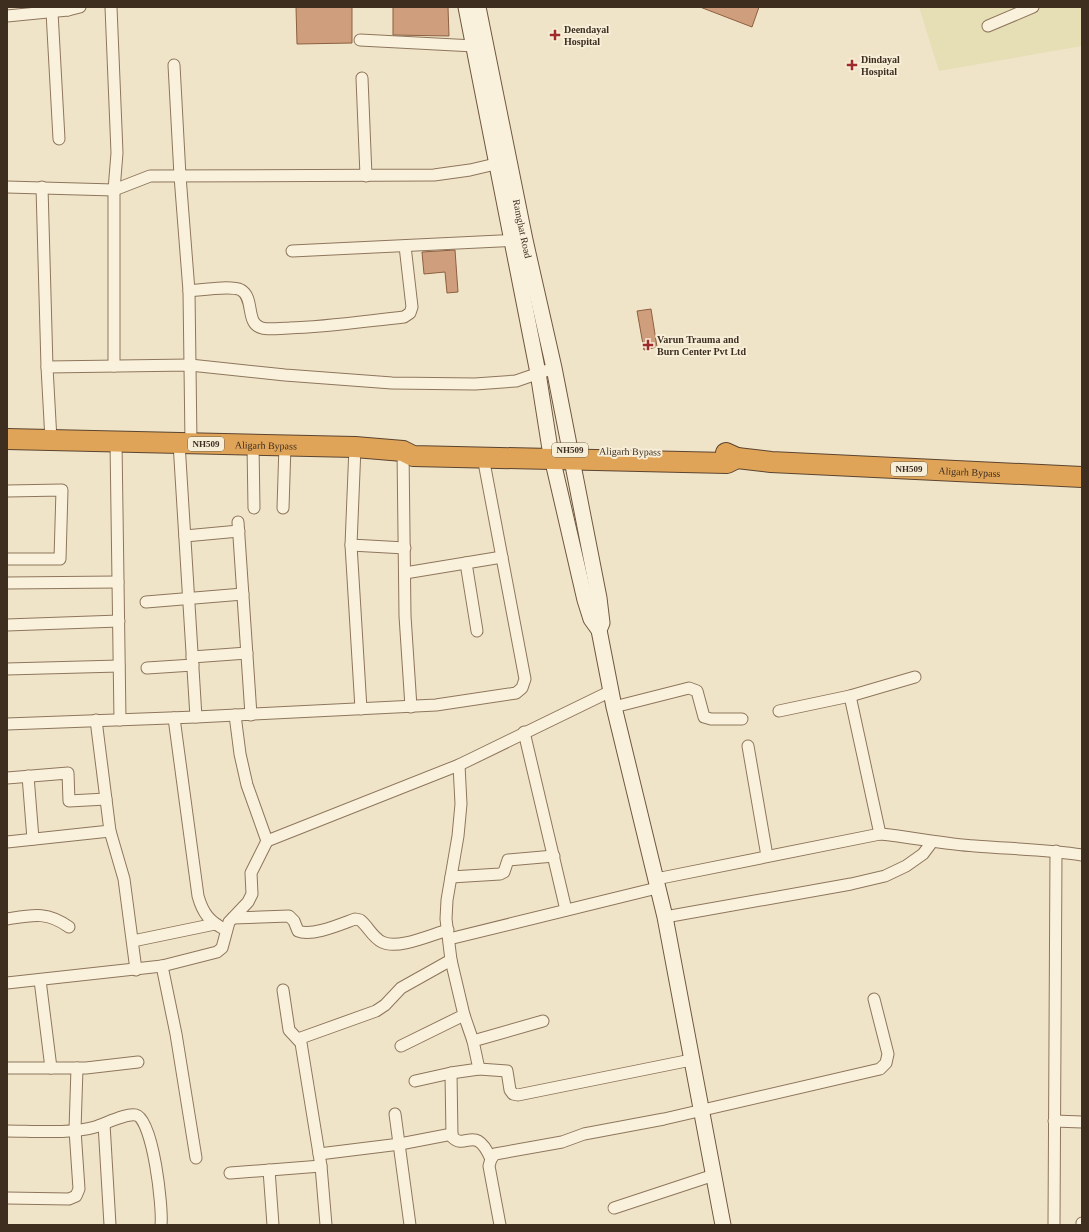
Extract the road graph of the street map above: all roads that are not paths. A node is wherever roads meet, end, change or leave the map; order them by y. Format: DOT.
graph roads {
  1 [pos="80,7"];
  2 [pos="111,7"];
  3 [pos="466,7"];
  4 [pos="478,7"];
  5 [pos="1033,7"];
  6 [pos="68,9"];
  7 [pos="52,12"];
  8 [pos="7,16"];
  9 [pos="988,26"];
  10 [pos="360,40"];
  11 [pos="474,46"];
  12 [pos="174,65"];
  13 [pos="362,78"];
  14 [pos="59,139"];
  15 [pos="503,162"];
  16 [pos="180,176"];
  17 [pos="366,176"];
  18 [pos="7,187"];
  19 [pos="42,187"];
  20 [pos="114,190"];
  21 [pos="518,240"];
  22 [pos="405,246"];
  23 [pos="292,251"];
  24 [pos="189,291"];
  25 [pos="190,365"];
  26 [pos="47,366"];
  27 [pos="114,366"];
  28 [pos="554,368"];
  29 [pos="538,373"];
  30 [pos="51,435"];
  31 [pos="7,439"];
  32 [pos="187,439"];
  33 [pos="116,442"];
  34 [pos="253,445"];
  35 [pos="285,445"];
  36 [pos="355,447"];
  37 [pos="404,451"];
  38 [pos="560,455"];
  39 [pos="483,457"];
  40 [pos="1082,477"];
  41 [pos="7,491"];
  42 [pos="254,508"];
  43 [pos="283,508"];
  44 [pos="185,536"];
  45 [pos="351,545"];
  46 [pos="405,548"];
  47 [pos="502,557"];
  48 [pos="7,559"];
  49 [pos="466,563"];
  50 [pos="405,573"];
  51 [pos="118,582"];
  52 [pos="7,584"];
  53 [pos="243,594"];
  54 [pos="188,598"];
  55 [pos="146,602"];
  56 [pos="119,621"];
  57 [pos="7,625"];
  58 [pos="477,631"];
  59 [pos="247,653"];
  60 [pos="192,661"];
  61 [pos="119,666"];
  62 [pos="146,668"];
  63 [pos="7,669"];
  64 [pos="915,678"];
  65 [pos="611,691"];
  66 [pos="850,696"];
  67 [pos="411,707"];
  68 [pos="614,707"];
  69 [pos="361,709"];
  70 [pos="779,711"];
  71 [pos="235,715"];
  72 [pos="251,715"];
  73 [pos="196,717"];
  74 [pos="174,718"];
  75 [pos="742,719"];
  76 [pos="96,720"];
  77 [pos="120,720"];
  78 [pos="7,724"];
  79 [pos="524,732"];
  80 [pos="748,746"];
  81 [pos="459,765"];
  82 [pos="28,776"];
  83 [pos="7,778"];
  84 [pos="106,798"];
  85 [pos="110,831"];
  86 [pos="880,834"];
  87 [pos="33,839"];
  88 [pos="268,841"];
  89 [pos="7,842"];
  90 [pos="932,842"];
  91 [pos="1056,851"];
  92 [pos="1082,854"];
  93 [pos="554,856"];
  94 [pos="767,856"];
  95 [pos="451,877"];
  96 [pos="657,884"];
  97 [pos="566,910"];
  98 [pos="233,918"];
  99 [pos="665,918"];
  100 [pos="7,919"];
  101 [pos="215,924"];
  102 [pos="69,926"];
  103 [pos="226,930"];
  104 [pos="448,934"];
  105 [pos="132,942"];
  106 [pos="451,960"];
  107 [pos="162,966"];
  108 [pos="136,970"];
  109 [pos="40,980"];
  110 [pos="7,983"];
  111 [pos="283,990"];
  112 [pos="874,999"];
  113 [pos="464,1015"];
  114 [pos="543,1021"];
  115 [pos="298,1039"];
  116 [pos="473,1040"];
  117 [pos="401,1046"];
  118 [pos="691,1060"];
  119 [pos="138,1062"];
  120 [pos="7,1068"];
  121 [pos="50,1068"];
  122 [pos="77,1068"];
  123 [pos="479,1069"];
  124 [pos="451,1073"];
  125 [pos="415,1081"];
  126 [pos="701,1111"];
  127 [pos="395,1114"];
  128 [pos="1054,1121"];
  129 [pos="1082,1122"];
  130 [pos="104,1124"];
  131 [pos="76,1130"];
  132 [pos="7,1131"];
  133 [pos="452,1134"];
  134 [pos="400,1144"];
  135 [pos="319,1154"];
  136 [pos="196,1158"];
  137 [pos="491,1159"];
  138 [pos="321,1166"];
  139 [pos="269,1170"];
  140 [pos="230,1173"];
  141 [pos="714,1175"];
  142 [pos="7,1198"];
  143 [pos="614,1208"];
  144 [pos="110,1225"];
  145 [pos="161,1225"];
  146 [pos="273,1225"];
  147 [pos="326,1225"];
  148 [pos="410,1225"];
  149 [pos="500,1225"];
  150 [pos="724,1225"];
  151 [pos="1054,1225"];
  1 -- 6 [label="street"];
  2 -- 20 [label="street"];
  3 -- 11 [label="main road, Ramghat Road"];
  4 -- 15 [label="main road, Ramghat Road"];
  5 -- 9 [label="street"];
  6 -- 7 [label="street"];
  7 -- 8 [label="street"];
  7 -- 14 [label="street"];
  10 -- 11 [label="street"];
  11 -- 15 [label="main road, Ramghat Road"];
  12 -- 16 [label="street"];
  13 -- 17 [label="street"];
  15 -- 17 [label="street"];
  15 -- 21 [label="main road, Ramghat Road"];
  16 -- 17 [label="street"];
  16 -- 20 [label="street"];
  16 -- 24 [label="street"];
  18 -- 19 [label="street"];
  19 -- 20 [label="street"];
  19 -- 26 [label="street"];
  20 -- 27 [label="street"];
  21 -- 22 [label="street"];
  21 -- 28 [label="main road, Ramghat Road"];
  21 -- 29 [label="main road, Ramghat Road"];
  22 -- 23 [label="street"];
  22 -- 24 [label="street"];
  24 -- 25 [label="street"];
  25 -- 27 [label="street"];
  25 -- 29 [label="street"];
  25 -- 32 [label="street"];
  26 -- 27 [label="street"];
  26 -- 30 [label="street"];
  28 -- 29 [label="street"];
  28 -- 38 [label="main road, Ramghat Road"];
  29 -- 38 [label="main road, Ramghat Road"];
  30 -- 31 [label="highway, Aligarh Bypass / NH509"];
  30 -- 33 [label="highway, Aligarh Bypass / NH509"];
  32 -- 33 [label="highway, Aligarh Bypass / NH509"];
  32 -- 34 [label="highway, Aligarh Bypass / NH509"];
  32 -- 44 [label="street"];
  33 -- 51 [label="street"];
  34 -- 35 [label="highway, Aligarh Bypass / NH509"];
  34 -- 42 [label="street"];
  35 -- 36 [label="highway, Aligarh Bypass / NH509"];
  35 -- 43 [label="street"];
  36 -- 37 [label="highway, Aligarh Bypass / NH509"];
  36 -- 45 [label="street"];
  37 -- 38 [label="highway, Aligarh Bypass / NH509"];
  37 -- 39 [label="highway, Aligarh Bypass / NH509"];
  37 -- 46 [label="street"];
  38 -- 39 [label="highway, Aligarh Bypass / NH509"];
  38 -- 40 [label="highway, Aligarh Bypass / NH509"];
  38 -- 65 [label="main road"];
  39 -- 47 [label="street"];
  41 -- 48 [label="street"];
  44 -- 53 [label="street"];
  44 -- 54 [label="street"];
  45 -- 46 [label="street"];
  45 -- 69 [label="street"];
  46 -- 50 [label="street"];
  47 -- 49 [label="street"];
  47 -- 67 [label="street"];
  49 -- 50 [label="street"];
  49 -- 58 [label="street"];
  50 -- 67 [label="street"];
  51 -- 52 [label="street"];
  51 -- 56 [label="street"];
  53 -- 54 [label="street"];
  53 -- 59 [label="street"];
  54 -- 55 [label="street"];
  54 -- 60 [label="street"];
  56 -- 57 [label="street"];
  56 -- 61 [label="street"];
  59 -- 60 [label="street"];
  59 -- 72 [label="street"];
  60 -- 62 [label="street"];
  60 -- 73 [label="street"];
  61 -- 63 [label="street"];
  61 -- 77 [label="street"];
  64 -- 66 [label="street"];
  65 -- 68 [label="main road"];
  65 -- 79 [label="street"];
  66 -- 70 [label="street"];
  66 -- 86 [label="street"];
  67 -- 69 [label="street"];
  68 -- 75 [label="street"];
  68 -- 96 [label="main road"];
  69 -- 72 [label="street"];
  71 -- 72 [label="street"];
  71 -- 73 [label="street"];
  71 -- 88 [label="street"];
  73 -- 74 [label="street"];
  74 -- 77 [label="street"];
  74 -- 101 [label="street"];
  76 -- 77 [label="street"];
  76 -- 78 [label="street"];
  76 -- 84 [label="street"];
  79 -- 81 [label="street"];
  79 -- 93 [label="street"];
  80 -- 94 [label="street"];
  81 -- 88 [label="street"];
  81 -- 95 [label="street"];
  82 -- 83 [label="street"];
  82 -- 84 [label="street"];
  82 -- 87 [label="street"];
  84 -- 85 [label="street"];
  85 -- 87 [label="street"];
  85 -- 105 [label="street"];
  86 -- 90 [label="street"];
  86 -- 94 [label="street"];
  87 -- 89 [label="street"];
  88 -- 98 [label="street"];
  90 -- 91 [label="street"];
  90 -- 99 [label="street"];
  91 -- 92 [label="street"];
  91 -- 128 [label="street"];
  93 -- 95 [label="street"];
  93 -- 97 [label="street"];
  94 -- 96 [label="street"];
  95 -- 104 [label="street"];
  96 -- 97 [label="street"];
  96 -- 99 [label="main road"];
  97 -- 104 [label="street"];
  98 -- 103 [label="street"];
  98 -- 104 [label="street"];
  99 -- 118 [label="main road"];
  100 -- 102 [label="street"];
  101 -- 103 [label="street"];
  101 -- 105 [label="street"];
  103 -- 107 [label="street"];
  104 -- 106 [label="street"];
  105 -- 108 [label="street"];
  106 -- 113 [label="street"];
  106 -- 115 [label="street"];
  107 -- 108 [label="street"];
  107 -- 136 [label="street"];
  108 -- 109 [label="street"];
  109 -- 110 [label="street"];
  109 -- 121 [label="street"];
  111 -- 115 [label="street"];
  112 -- 126 [label="street"];
  113 -- 116 [label="street"];
  113 -- 117 [label="street"];
  114 -- 116 [label="street"];
  115 -- 135 [label="street"];
  116 -- 123 [label="street"];
  118 -- 123 [label="street"];
  118 -- 126 [label="main road"];
  119 -- 122 [label="street"];
  120 -- 121 [label="street"];
  121 -- 122 [label="street"];
  122 -- 131 [label="street"];
  123 -- 124 [label="street"];
  124 -- 125 [label="street"];
  124 -- 133 [label="street"];
  126 -- 137 [label="street"];
  126 -- 141 [label="main road"];
  127 -- 134 [label="street"];
  128 -- 129 [label="street"];
  128 -- 151 [label="street"];
  130 -- 131 [label="street"];
  130 -- 144 [label="street"];
  130 -- 145 [label="street"];
  131 -- 132 [label="street"];
  131 -- 142 [label="street"];
  133 -- 134 [label="street"];
  133 -- 137 [label="street"];
  134 -- 135 [label="street"];
  134 -- 148 [label="street"];
  135 -- 138 [label="street"];
  137 -- 149 [label="street"];
  138 -- 139 [label="street"];
  138 -- 147 [label="street"];
  139 -- 140 [label="street"];
  139 -- 146 [label="street"];
  141 -- 143 [label="street"];
  141 -- 150 [label="main road"];
}
